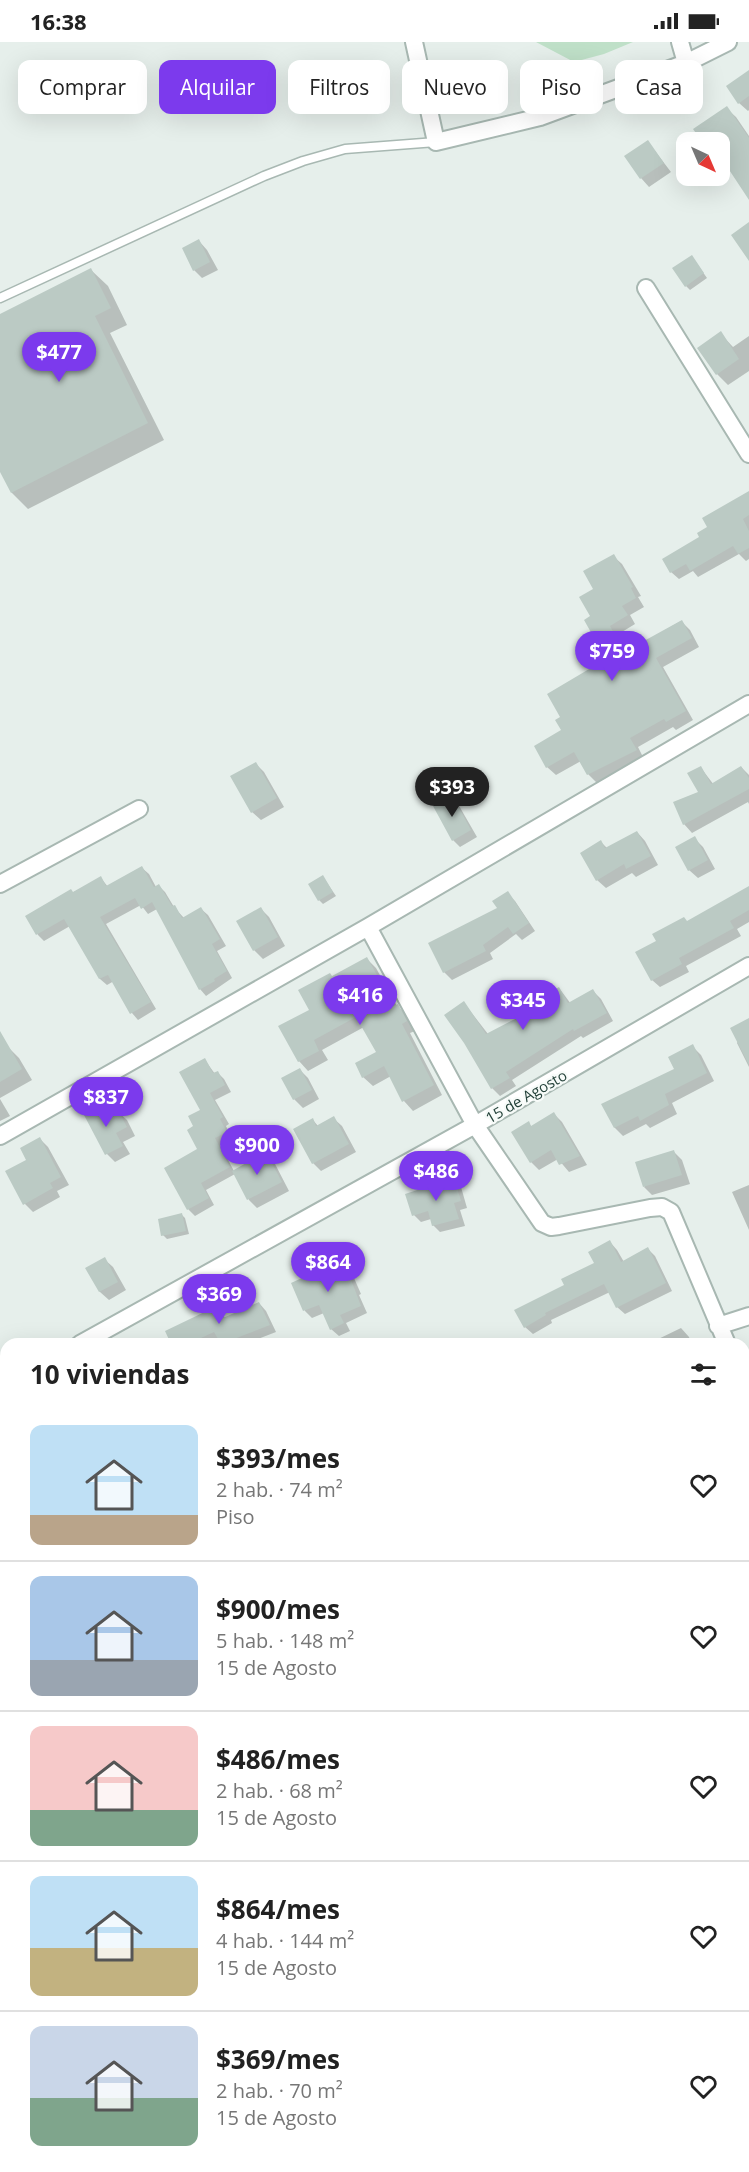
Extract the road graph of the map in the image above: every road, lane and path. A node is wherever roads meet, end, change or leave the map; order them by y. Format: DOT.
graph roads {
  1 [pos="414,42"];
  2 [pos="680,42"];
  3 [pos="728,42"];
  4 [pos="685,60"];
  5 [pos="692,60"];
  6 [pos="615,89"];
  7 [pos="436,142"];
  8 [pos="646,288"];
  9 [pos="0,298"];
  10 [pos="748,449"];
  11 [pos="749,704"];
  12 [pos="139,809"];
  13 [pos="0,884"];
  14 [pos="368,927"];
  15 [pos="749,966"];
  16 [pos="475,1125"];
  17 [pos="0,1137"];
  18 [pos="749,1316"];
  19 [pos="718,1326"];
  20 [pos="91,1338"];
  21 [pos="724,1338"];
  1 -- 7 [label="street"];
  2 -- 4 [label="street"];
  3 -- 5 [label="street"];
  6 -- 7 [label="street"];
  7 -- 9 [label="lane"];
  8 -- 10 [label="street"];
  11 -- 14 [label="street"];
  12 -- 13 [label="street"];
  14 -- 16 [label="street"];
  14 -- 17 [label="street"];
  15 -- 16 [label="street, 15 de Agosto"];
  16 -- 19 [label="street"];
  16 -- 20 [label="street, 15 de Agosto"];
  18 -- 19 [label="street"];
  19 -- 21 [label="street"];
}
